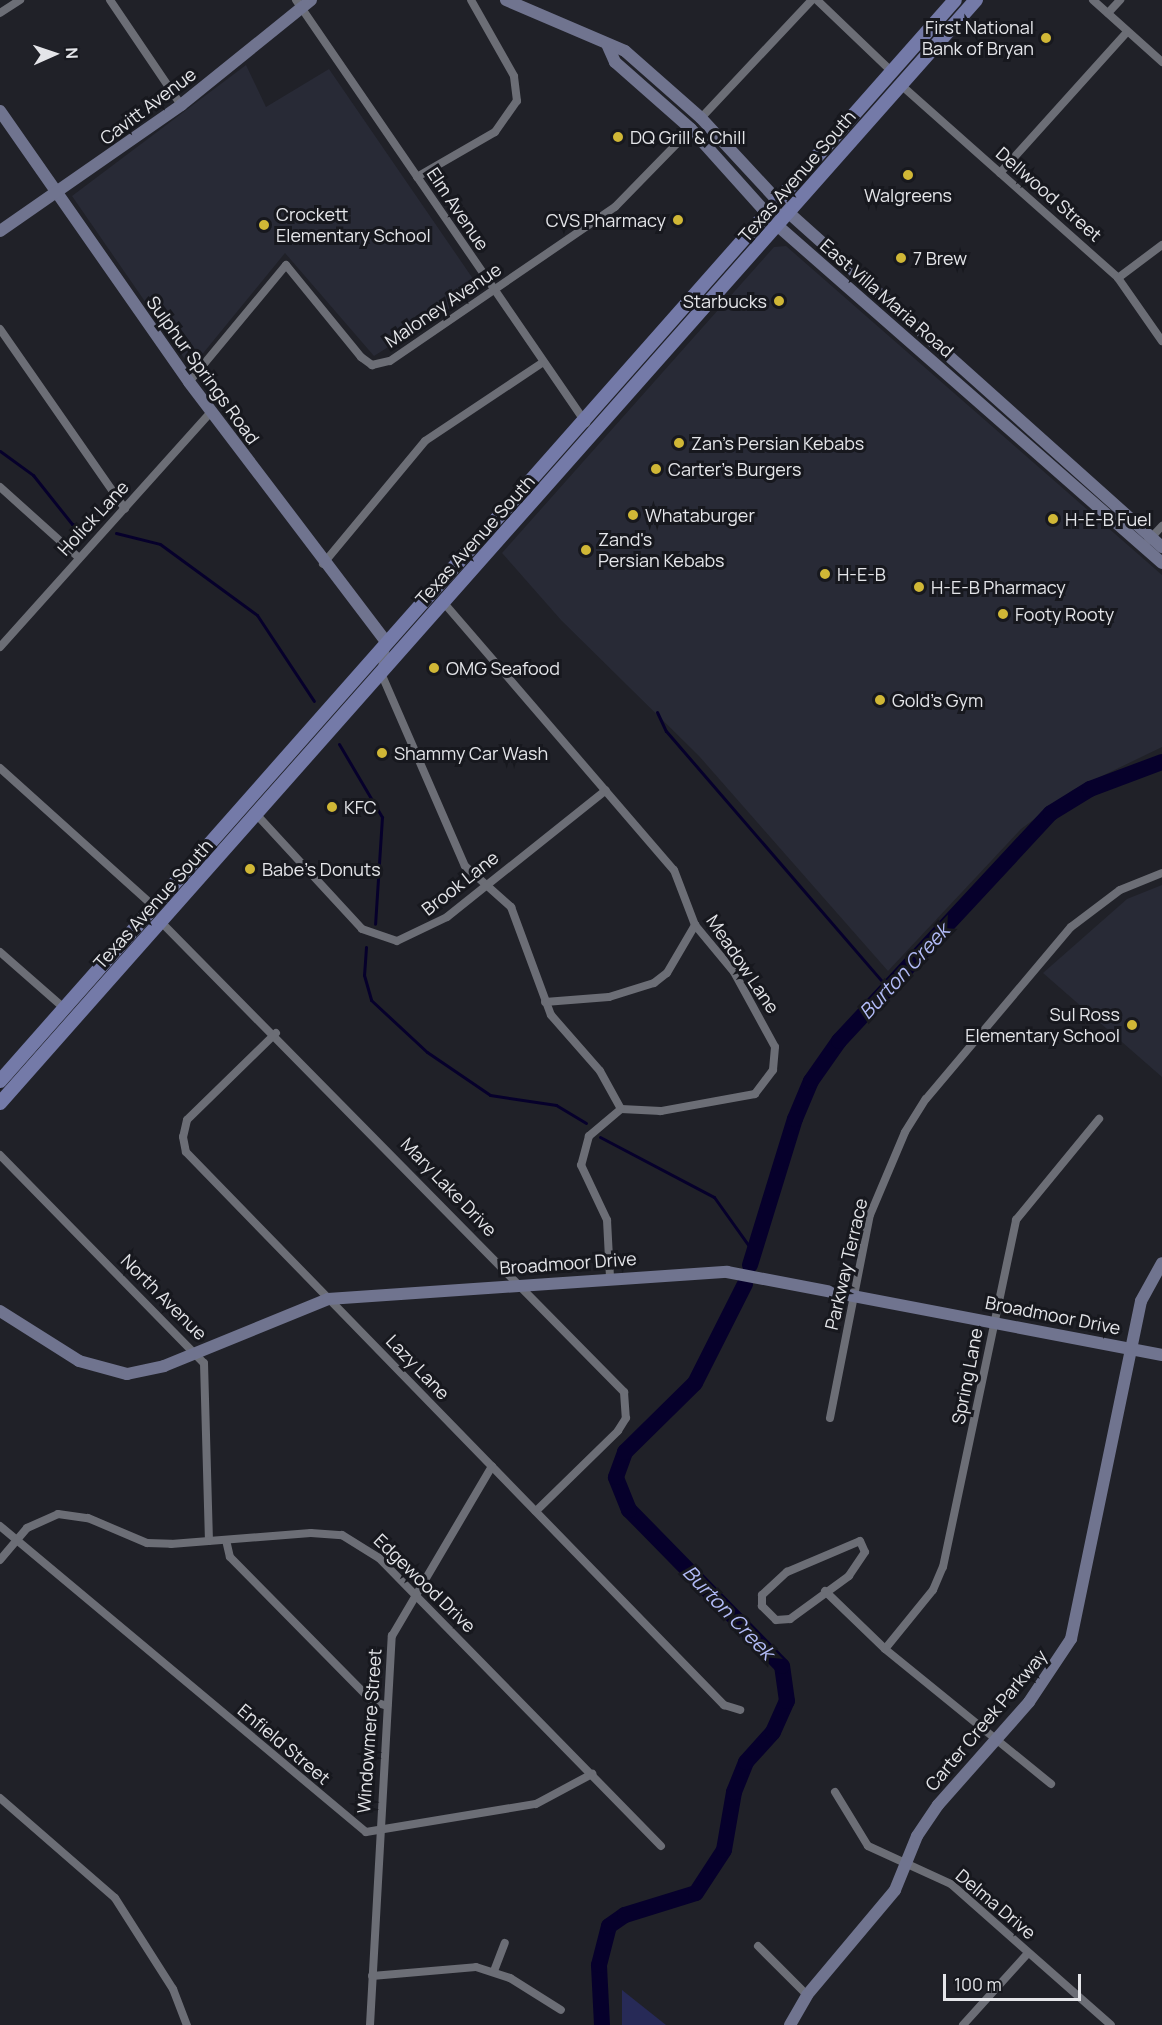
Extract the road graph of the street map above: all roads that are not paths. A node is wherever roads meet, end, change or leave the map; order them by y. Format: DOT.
graph roads {
  1 [pos="20,0"];
  2 [pos="110,0"];
  3 [pos="471,0"];
  4 [pos="506,0"];
  5 [pos="812,0"];
  6 [pos="817,0"];
  7 [pos="956,0"];
  8 [pos="976,0"];
  9 [pos="1093,0"];
  10 [pos="1120,0"];
  11 [pos="302,3"];
  12 [pos="0,13"];
  13 [pos="1108,13"];
  14 [pos="1127,32"];
  15 [pos="607,44"];
  16 [pos="1162,62"];
  17 [pos="892,72"];
  18 [pos="901,85"];
  19 [pos="181,105"];
  20 [pos="0,111"];
  21 [pos="701,118"];
  22 [pos="691,129"];
  23 [pos="1000,173"];
  24 [pos="417,177"];
  25 [pos="57,196"];
  26 [pos="777,201"];
  27 [pos="765,213"];
  28 [pos="789,213"];
  29 [pos="778,226"];
  30 [pos="0,231"];
  31 [pos="1162,245"];
  32 [pos="1118,278"];
  33 [pos="493,292"];
  34 [pos="0,329"];
  35 [pos="1162,341"];
  36 [pos="542,363"];
  37 [pos="189,382"];
  38 [pos="211,412"];
  39 [pos="584,421"];
  40 [pos="594,434"];
  41 [pos="0,488"];
  42 [pos="124,509"];
  43 [pos="1162,526"];
  44 [pos="1147,542"];
  45 [pos="1162,547"];
  46 [pos="78,557"];
  47 [pos="1162,562"];
  48 [pos="323,564"];
  49 [pos="444,603"];
  50 [pos="387,644"];
  51 [pos="0,647"];
  52 [pos="381,673"];
  53 [pos="0,768"];
  54 [pos="606,790"];
  55 [pos="256,814"];
  56 [pos="1162,873"];
  57 [pos="484,885"];
  58 [pos="153,906"];
  59 [pos="161,922"];
  60 [pos="695,925"];
  61 [pos="0,952"];
  62 [pos="90,1001"];
  63 [pos="545,1002"];
  64 [pos="64,1008"];
  65 [pos="276,1033"];
  66 [pos="0,1081"];
  67 [pos="0,1103"];
  68 [pos="621,1109"];
  69 [pos="1099,1119"];
  70 [pos="0,1155"];
  71 [pos="1162,1263"];
  72 [pos="610,1278"];
  73 [pos="521,1285"];
  74 [pos="854,1295"];
  75 [pos="328,1299"];
  76 [pos="0,1311"];
  77 [pos="995,1322"];
  78 [pos="1130,1348"];
  79 [pos="197,1353"];
  80 [pos="1162,1354"];
  81 [pos="830,1418"];
  82 [pos="492,1466"];
  83 [pos="536,1511"];
  84 [pos="0,1526"];
  85 [pos="16,1540"];
  86 [pos="226,1540"];
  87 [pos="209,1541"];
  88 [pos="0,1560"];
  89 [pos="825,1591"];
  90 [pos="415,1595"];
  91 [pos="885,1649"];
  92 [pos="387,1706"];
  93 [pos="740,1710"];
  94 [pos="997,1738"];
  95 [pos="592,1774"];
  96 [pos="1051,1784"];
  97 [pos="834,1792"];
  98 [pos="0,1798"];
  99 [pos="379,1833"];
  100 [pos="661,1846"];
  101 [pos="906,1862"];
  102 [pos="505,1943"];
  103 [pos="758,1946"];
  104 [pos="1028,1953"];
  105 [pos="494,1971"];
  106 [pos="372,1976"];
  107 [pos="807,1995"];
  108 [pos="561,2010"];
  109 [pos="187,2025"];
  110 [pos="370,2025"];
  111 [pos="790,2025"];
  112 [pos="963,2025"];
  113 [pos="1111,2025"];
  1 -- 12 [label="street"];
  2 -- 19 [label="street"];
  3 -- 24 [label="street"];
  4 -- 15 [label="street, East Villa Maria Road"];
  5 -- 21 [label="street"];
  6 -- 17 [label="street"];
  7 -- 17 [label="main road, Texas Avenue South"];
  8 -- 18 [label="main road, Texas Avenue South"];
  9 -- 13 [label="street"];
  10 -- 13 [label="street"];
  11 -- 19 [label="street, Cavitt Avenue"];
  11 -- 24 [label="street, Elm Avenue"];
  13 -- 14 [label="street"];
  14 -- 16 [label="street"];
  14 -- 23 [label="street"];
  15 -- 21 [label="street, East Villa Maria Road"];
  15 -- 22 [label="street, East Villa Maria Road"];
  17 -- 26 [label="main road, Texas Avenue South"];
  18 -- 23 [label="street, Dellwood Street"];
  18 -- 28 [label="main road, Texas Avenue South"];
  19 -- 25 [label="street, Cavitt Avenue"];
  20 -- 25 [label="street, Sulphur Springs Road"];
  21 -- 26 [label="street, East Villa Maria Road"];
  22 -- 27 [label="street, East Villa Maria Road"];
  22 -- 33 [label="street, Maloney Avenue"];
  23 -- 32 [label="street, Dellwood Street"];
  24 -- 33 [label="street, Elm Avenue"];
  25 -- 30 [label="street, Cavitt Avenue"];
  25 -- 37 [label="street, Sulphur Springs Road"];
  26 -- 27 [label="main road, Texas Avenue South"];
  26 -- 28 [label="street, East Villa Maria Road"];
  27 -- 29 [label="street, East Villa Maria Road"];
  27 -- 39 [label="main road, Texas Avenue South"];
  28 -- 29 [label="main road, Texas Avenue South"];
  28 -- 44 [label="street, East Villa Maria Road"];
  29 -- 40 [label="main road, Texas Avenue South"];
  29 -- 44 [label="street, East Villa Maria Road"];
  31 -- 32 [label="street"];
  32 -- 35 [label="street, Dellwood Street"];
  33 -- 36 [label="street, Elm Avenue"];
  33 -- 37 [label="street, Maloney Avenue"];
  34 -- 42 [label="street"];
  36 -- 39 [label="street, Elm Avenue"];
  36 -- 48 [label="street"];
  37 -- 38 [label="street, Sulphur Springs Road"];
  38 -- 42 [label="street, Holick Lane"];
  38 -- 48 [label="street, Sulphur Springs Road"];
  39 -- 40 [label="street, Elm Avenue"];
  39 -- 50 [label="main road, Texas Avenue South"];
  40 -- 49 [label="main road, Texas Avenue South"];
  41 -- 46 [label="street"];
  42 -- 46 [label="street, Holick Lane"];
  43 -- 44 [label="street"];
  44 -- 45 [label="street, East Villa Maria Road"];
  44 -- 47 [label="street, East Villa Maria Road"];
  46 -- 51 [label="street, Holick Lane"];
  48 -- 50 [label="street, Sulphur Springs Road"];
  49 -- 52 [label="main road, Texas Avenue South"];
  49 -- 54 [label="street, Meadow Lane"];
  50 -- 52 [label="street"];
  50 -- 58 [label="main road, Texas Avenue South"];
  52 -- 55 [label="main road, Texas Avenue South"];
  52 -- 57 [label="street"];
  53 -- 58 [label="street"];
  54 -- 57 [label="street, Brook Lane"];
  54 -- 60 [label="street, Meadow Lane"];
  55 -- 57 [label="street, Brook Lane"];
  55 -- 59 [label="main road, Texas Avenue South"];
  56 -- 74 [label="street, Parkway Terrace"];
  57 -- 63 [label="street"];
  58 -- 62 [label="main road"];
  58 -- 64 [label="main road, Texas Avenue South"];
  59 -- 62 [label="main road, Texas Avenue South"];
  59 -- 65 [label="street, Mary Lake Drive"];
  60 -- 63 [label="street"];
  60 -- 68 [label="street, Meadow Lane"];
  61 -- 64 [label="street"];
  62 -- 67 [label="main road, Texas Avenue South"];
  63 -- 68 [label="street"];
  64 -- 66 [label="main road, Texas Avenue South"];
  65 -- 73 [label="street, Mary Lake Drive"];
  65 -- 75 [label="street, Lazy Lane"];
  68 -- 72 [label="street"];
  69 -- 77 [label="street, Spring Lane"];
  70 -- 79 [label="street, North Avenue"];
  71 -- 78 [label="street, Carter Creek Parkway"];
  72 -- 73 [label="street, Broadmoor Drive"];
  72 -- 74 [label="street, Broadmoor Drive"];
  73 -- 75 [label="street, Broadmoor Drive"];
  73 -- 83 [label="street, Mary Lake Drive"];
  74 -- 77 [label="street, Broadmoor Drive"];
  74 -- 81 [label="street, Parkway Terrace"];
  75 -- 79 [label="street, Broadmoor Drive"];
  75 -- 82 [label="street, Lazy Lane"];
  76 -- 79 [label="street, Broadmoor Drive"];
  77 -- 78 [label="street, Broadmoor Drive"];
  77 -- 91 [label="street, Spring Lane"];
  78 -- 80 [label="street, Broadmoor Drive"];
  78 -- 94 [label="street, Carter Creek Parkway"];
  79 -- 87 [label="street, North Avenue"];
  82 -- 83 [label="street, Lazy Lane"];
  82 -- 90 [label="street, Windowmere Street"];
  83 -- 93 [label="street, Lazy Lane"];
  84 -- 85 [label="street, Enfield Street"];
  85 -- 87 [label="street, Edgewood Drive"];
  85 -- 88 [label="street, Edgewood Drive"];
  85 -- 99 [label="street, Enfield Street"];
  86 -- 87 [label="street, Edgewood Drive"];
  86 -- 90 [label="street, Edgewood Drive"];
  86 -- 92 [label="street"];
  89 -- 89 [label="street"];
  89 -- 91 [label="street"];
  90 -- 92 [label="street, Windowmere Street"];
  90 -- 95 [label="street, Edgewood Drive"];
  91 -- 94 [label="street"];
  92 -- 99 [label="street, Windowmere Street"];
  94 -- 96 [label="street"];
  94 -- 101 [label="street, Carter Creek Parkway"];
  95 -- 99 [label="street"];
  95 -- 100 [label="street, Edgewood Drive"];
  97 -- 101 [label="street, Delma Drive"];
  98 -- 109 [label="street"];
  99 -- 106 [label="street, Windowmere Street"];
  101 -- 104 [label="street, Delma Drive"];
  101 -- 107 [label="street, Carter Creek Parkway"];
  102 -- 105 [label="street"];
  103 -- 107 [label="street"];
  104 -- 112 [label="street"];
  104 -- 113 [label="street, Delma Drive"];
  105 -- 106 [label="street"];
  105 -- 108 [label="street"];
  106 -- 110 [label="street, Windowmere Street"];
  107 -- 111 [label="street, Carter Creek Parkway"];
}
